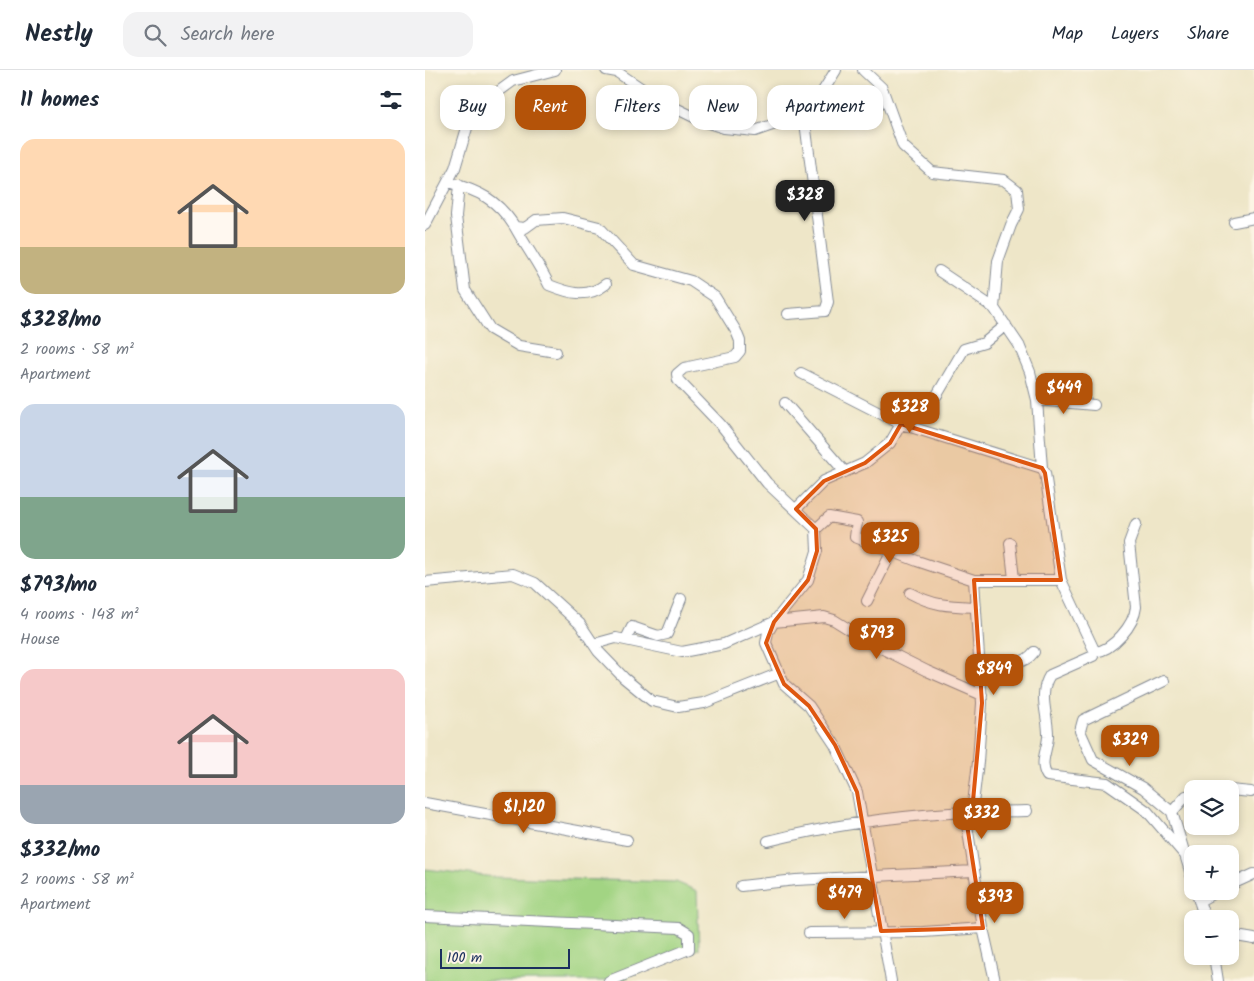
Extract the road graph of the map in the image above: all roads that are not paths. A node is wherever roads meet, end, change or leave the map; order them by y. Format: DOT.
graph roads {
  1 [pos="555,70"];
  2 [pos="605,70"];
  3 [pos="837,70"];
  4 [pos="863,70"];
  5 [pos="827,85"];
  6 [pos="767,127"];
  7 [pos="806,130"];
  8 [pos="448,182"];
  9 [pos="459,185"];
  10 [pos="1254,218"];
  11 [pos="1233,222"];
  12 [pos="425,225"];
  13 [pos="515,227"];
  14 [pos="939,271"];
  15 [pos="606,284"];
  16 [pos="994,308"];
  17 [pos="788,314"];
  18 [pos="1005,325"];
  19 [pos="556,352"];
  20 [pos="801,373"];
  21 [pos="937,395"];
  22 [pos="1037,400"];
  23 [pos="785,404"];
  24 [pos="1094,405"];
  25 [pos="901,424"];
  26 [pos="1042,468"];
  27 [pos="845,472"];
  28 [pos="796,509"];
  29 [pos="1136,524"];
  30 [pos="816,529"];
  31 [pos="1010,543"];
  32 [pos="892,551"];
  33 [pos="1014,579"];
  34 [pos="974,580"];
  35 [pos="1061,580"];
  36 [pos="425,582"];
  37 [pos="910,594"];
  38 [pos="681,599"];
  39 [pos="867,601"];
  40 [pos="976,607"];
  41 [pos="774,622"];
  42 [pos="626,639"];
  43 [pos="594,644"];
  44 [pos="1034,652"];
  45 [pos="1095,652"];
  46 [pos="980,665"];
  47 [pos="779,673"];
  48 [pos="1164,681"];
  49 [pos="982,695"];
  50 [pos="1239,791"];
  51 [pos="1251,792"];
  52 [pos="1184,798"];
  53 [pos="425,803"];
  54 [pos="1027,811"];
  55 [pos="968,812"];
  56 [pos="1172,812"];
  57 [pos="862,822"];
  58 [pos="627,840"];
  59 [pos="768,841"];
  60 [pos="1183,854"];
  61 [pos="974,871"];
  62 [pos="1254,874"];
  63 [pos="871,878"];
  64 [pos="1239,882"];
  65 [pos="741,886"];
  66 [pos="425,916"];
  67 [pos="983,928"];
  68 [pos="881,931"];
  69 [pos="809,933"];
  70 [pos="1239,936"];
  71 [pos="1254,939"];
  72 [pos="1215,965"];
  73 [pos="609,981"];
  74 [pos="891,981"];
  75 [pos="995,981"];
  76 [pos="1218,981"];
  1 -- 8 [label="street"];
  2 -- 6 [label="street"];
  3 -- 5 [label="street"];
  4 -- 16 [label="street"];
  7 -- 17 [label="street"];
  8 -- 9 [label="street"];
  8 -- 12 [label="street"];
  9 -- 13 [label="street"];
  9 -- 19 [label="street"];
  10 -- 11 [label="street"];
  13 -- 15 [label="street"];
  13 -- 28 [label="street"];
  14 -- 16 [label="street"];
  16 -- 18 [label="street"];
  18 -- 21 [label="street"];
  18 -- 22 [label="street"];
  20 -- 25 [label="street"];
  22 -- 24 [label="street"];
  22 -- 26 [label="street"];
  23 -- 27 [label="street"];
  25 -- 26 [label="street"];
  25 -- 27 [label="street"];
  26 -- 35 [label="street"];
  27 -- 28 [label="street"];
  28 -- 30 [label="street"];
  29 -- 45 [label="street"];
  30 -- 32 [label="street"];
  30 -- 41 [label="street"];
  31 -- 33 [label="street"];
  32 -- 34 [label="street"];
  32 -- 39 [label="street"];
  33 -- 34 [label="street"];
  33 -- 35 [label="street"];
  34 -- 40 [label="street"];
  35 -- 45 [label="street"];
  36 -- 43 [label="street"];
  37 -- 40 [label="street"];
  38 -- 42 [label="street"];
  40 -- 46 [label="street"];
  41 -- 42 [label="street"];
  41 -- 47 [label="street"];
  41 -- 49 [label="street"];
  42 -- 43 [label="street"];
  43 -- 47 [label="street"];
  44 -- 46 [label="street"];
  45 -- 60 [label="street"];
  46 -- 49 [label="street"];
  47 -- 57 [label="street"];
  48 -- 56 [label="street"];
  49 -- 55 [label="street"];
  50 -- 51 [label="street"];
  52 -- 56 [label="street"];
  53 -- 58 [label="street"];
  54 -- 55 [label="street"];
  55 -- 57 [label="street"];
  55 -- 61 [label="street"];
  56 -- 60 [label="street"];
  57 -- 59 [label="street"];
  57 -- 63 [label="street"];
  61 -- 63 [label="street"];
  61 -- 67 [label="street"];
  62 -- 64 [label="street"];
  63 -- 65 [label="street"];
  63 -- 68 [label="street"];
  66 -- 73 [label="street"];
  67 -- 68 [label="street"];
  67 -- 75 [label="street"];
  68 -- 69 [label="street"];
  68 -- 74 [label="street"];
  70 -- 71 [label="street"];
  72 -- 76 [label="street"];
}
